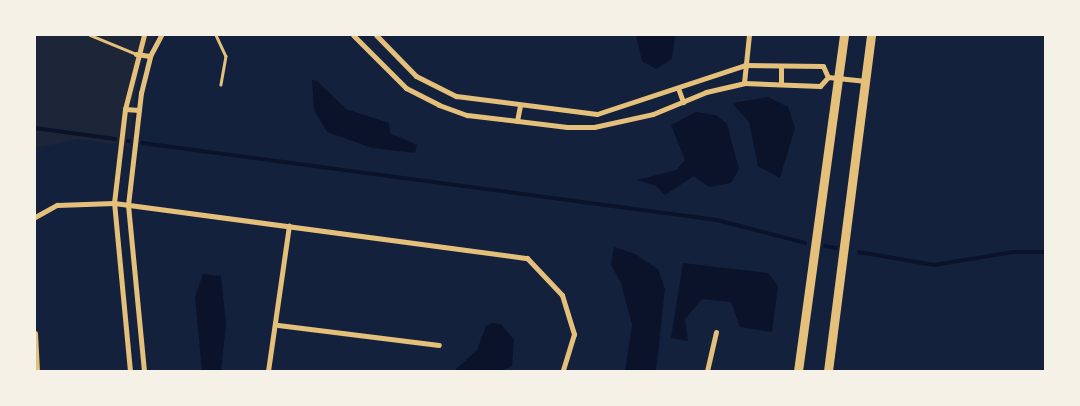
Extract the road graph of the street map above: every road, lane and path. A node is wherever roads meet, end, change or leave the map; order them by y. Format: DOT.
graph roads {
  1 [pos="90,35"];
  2 [pos="144,35"];
  3 [pos="162,35"];
  4 [pos="216,35"];
  5 [pos="353,35"];
  6 [pos="376,35"];
  7 [pos="749,35"];
  8 [pos="844,35"];
  9 [pos="872,35"];
  10 [pos="136,54"];
  11 [pos="150,56"];
  12 [pos="745,65"];
  13 [pos="782,66"];
  14 [pos="833,77"];
  15 [pos="702,80"];
  16 [pos="866,81"];
  17 [pos="744,83"];
  18 [pos="781,83"];
  19 [pos="221,85"];
  20 [pos="678,88"];
  21 [pos="706,92"];
  22 [pos="683,102"];
  23 [pos="520,105"];
  24 [pos="125,109"];
  25 [pos="139,110"];
  26 [pos="517,121"];
  27 [pos="114,203"];
  28 [pos="128,205"];
  29 [pos="35,217"];
  30 [pos="289,226"];
  31 [pos="278,325"];
  32 [pos="716,332"];
  33 [pos="35,333"];
  34 [pos="439,345"];
  35 [pos="37,371"];
  36 [pos="130,371"];
  37 [pos="144,371"];
  38 [pos="268,371"];
  39 [pos="563,371"];
  40 [pos="707,371"];
  41 [pos="798,371"];
  42 [pos="828,371"];
  1 -- 10 [label="lane"];
  2 -- 10 [label="street"];
  3 -- 11 [label="street"];
  4 -- 19 [label="lane"];
  5 -- 26 [label="street"];
  6 -- 23 [label="street"];
  7 -- 12 [label="street"];
  8 -- 14 [label="main road"];
  9 -- 16 [label="main road"];
  10 -- 11 [label="street"];
  10 -- 24 [label="street"];
  11 -- 25 [label="street"];
  12 -- 13 [label="street"];
  12 -- 15 [label="street"];
  12 -- 17 [label="street"];
  13 -- 14 [label="street"];
  13 -- 18 [label="street"];
  14 -- 16 [label="street"];
  14 -- 18 [label="street"];
  14 -- 41 [label="main road"];
  15 -- 20 [label="street"];
  15 -- 21 [label="street"];
  16 -- 42 [label="main road"];
  17 -- 18 [label="street"];
  17 -- 21 [label="street"];
  20 -- 22 [label="street"];
  20 -- 23 [label="street"];
  21 -- 22 [label="street"];
  22 -- 26 [label="street"];
  23 -- 26 [label="street"];
  24 -- 25 [label="street"];
  24 -- 27 [label="street"];
  25 -- 28 [label="street"];
  27 -- 28 [label="street"];
  27 -- 29 [label="street"];
  27 -- 36 [label="street"];
  28 -- 30 [label="street"];
  28 -- 37 [label="street"];
  30 -- 31 [label="street"];
  30 -- 39 [label="street"];
  31 -- 34 [label="street"];
  31 -- 38 [label="street"];
  32 -- 40 [label="street"];
  33 -- 35 [label="street"];
}
